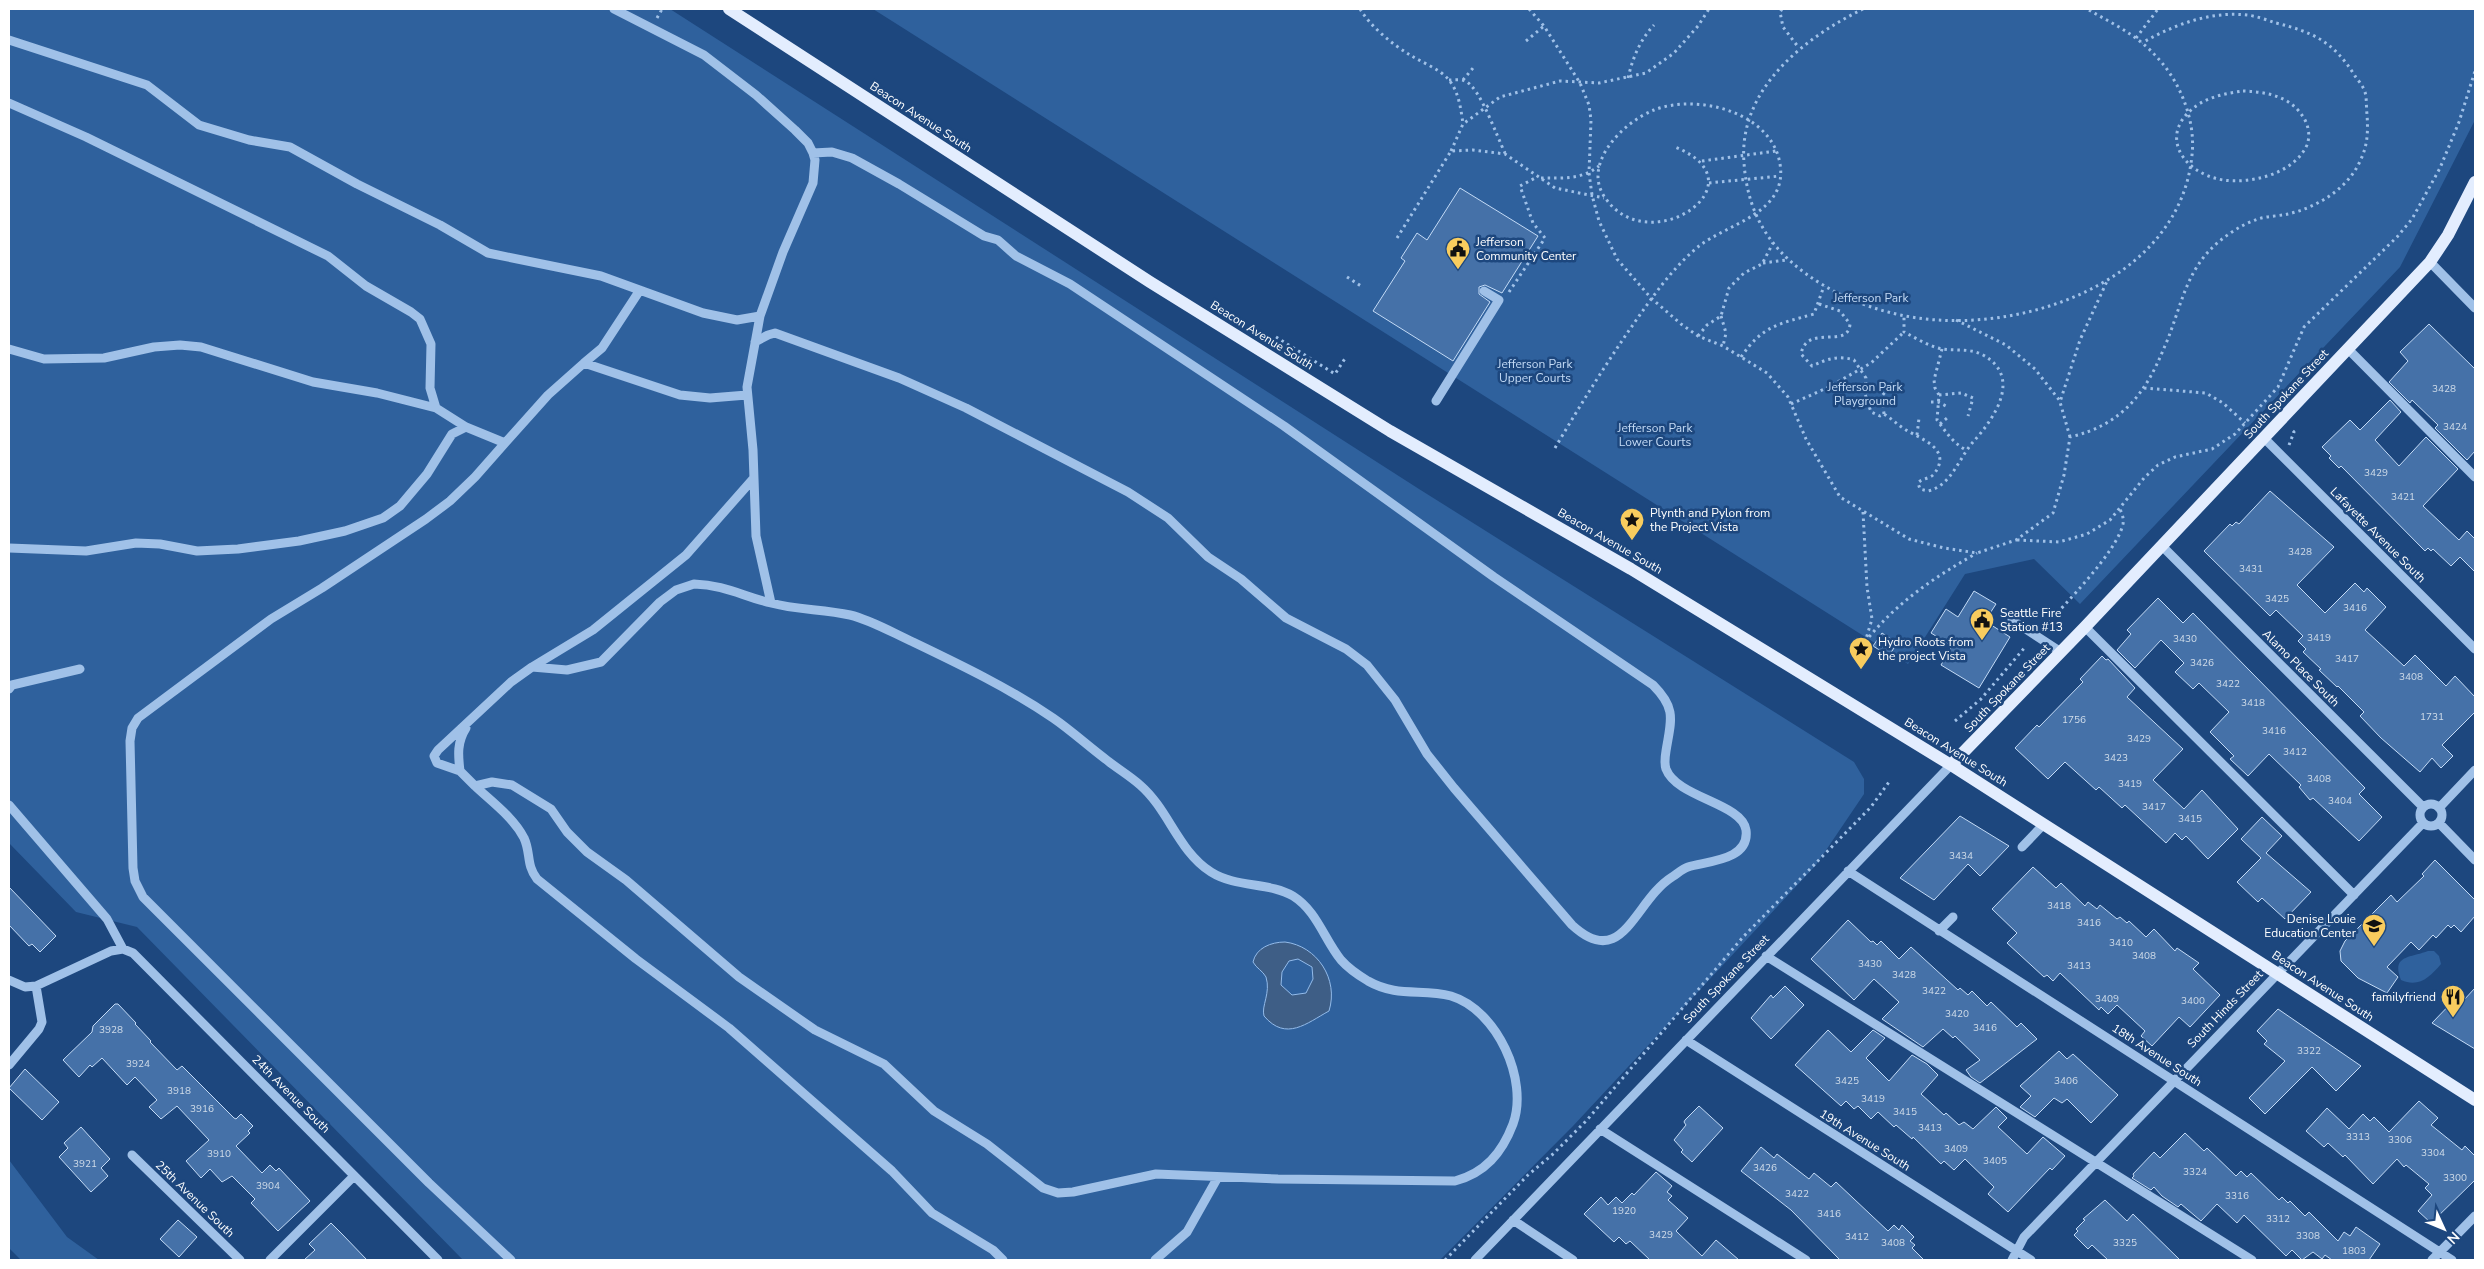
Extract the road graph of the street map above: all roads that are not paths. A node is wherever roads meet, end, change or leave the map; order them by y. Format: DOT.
graph roads {
  1 [pos="614,9"];
  2 [pos="729,9"];
  3 [pos="9,40"];
  4 [pos="9,103"];
  5 [pos="813,153"];
  6 [pos="2475,182"];
  7 [pos="2430,262"];
  8 [pos="640,290"];
  9 [pos="1484,291"];
  10 [pos="2475,308"];
  11 [pos="760,316"];
  12 [pos="754,342"];
  13 [pos="9,348"];
  14 [pos="2348,349"];
  15 [pos="584,363"];
  16 [pos="747,395"];
  17 [pos="1436,402"];
  18 [pos="436,408"];
  19 [pos="466,427"];
  20 [pos="2264,438"];
  21 [pos="505,443"];
  22 [pos="2475,477"];
  23 [pos="753,478"];
  24 [pos="2162,546"];
  25 [pos="9,548"];
  26 [pos="771,604"];
  27 [pos="2012,620"];
  28 [pos="2085,627"];
  29 [pos="2475,649"];
  30 [pos="2062,652"];
  31 [pos="532,667"];
  32 [pos="80,669"];
  33 [pos="9,689"];
  34 [pos="471,720"];
  35 [pos="458,752"];
  36 [pos="1951,765"];
  37 [pos="447,766"];
  38 [pos="2475,770"];
  39 [pos="460,771"];
  40 [pos="475,786"];
  41 [pos="9,805"];
  42 [pos="2423,807"];
  43 [pos="2438,808"];
  44 [pos="2439,823"];
  45 [pos="2044,824"];
  46 [pos="2423,824"];
  47 [pos="2022,847"];
  48 [pos="2475,860"];
  49 [pos="1848,871"];
  50 [pos="2354,894"];
  51 [pos="1953,917"];
  52 [pos="1939,930"];
  53 [pos="123,950"];
  54 [pos="1766,956"];
  55 [pos="2278,972"];
  56 [pos="12,982"];
  57 [pos="36,986"];
  58 [pos="1686,1040"];
  59 [pos="9,1065"];
  60 [pos="2173,1081"];
  61 [pos="2475,1100"];
  62 [pos="1600,1129"];
  63 [pos="132,1155"];
  64 [pos="2095,1162"];
  65 [pos="354,1176"];
  66 [pos="1218,1177"];
  67 [pos="2475,1216"];
  68 [pos="1513,1220"];
  69 [pos="2017,1251"];
  70 [pos="2440,1252"];
  71 [pos="240,1260"];
  72 [pos="270,1260"];
  73 [pos="438,1260"];
  74 [pos="511,1260"];
  75 [pos="1003,1260"];
  76 [pos="1155,1260"];
  77 [pos="1474,1260"];
  78 [pos="1573,1260"];
  79 [pos="1806,1260"];
  80 [pos="2012,1260"];
  81 [pos="2032,1260"];
  82 [pos="2252,1260"];
  83 [pos="2432,1260"];
  84 [pos="2452,1260"];
  1 -- 5 [label="street"];
  2 -- 36 [label="main road, Beacon Avenue South"];
  3 -- 8 [label="street"];
  4 -- 18 [label="street"];
  5 -- 11 [label="street"];
  5 -- 12 [label="street"];
  6 -- 7 [label="main road, South Spokane Street"];
  7 -- 10 [label="street"];
  7 -- 14 [label="main road, South Spokane Street"];
  8 -- 11 [label="street"];
  8 -- 15 [label="street"];
  9 -- 17 [label="street"];
  11 -- 12 [label="street"];
  12 -- 16 [label="street"];
  13 -- 18 [label="street"];
  14 -- 20 [label="main road, South Spokane Street"];
  14 -- 22 [label="street"];
  15 -- 16 [label="street"];
  15 -- 21 [label="street"];
  16 -- 23 [label="street"];
  18 -- 19 [label="street"];
  19 -- 21 [label="street"];
  19 -- 25 [label="street"];
  20 -- 24 [label="main road, South Spokane Street"];
  20 -- 29 [label="street, Lafayette Avenue South"];
  21 -- 74 [label="street"];
  23 -- 26 [label="street"];
  23 -- 31 [label="street"];
  24 -- 28 [label="main road, South Spokane Street"];
  24 -- 42 [label="street, Alamo Place South"];
  26 -- 31 [label="street"];
  26 -- 66 [label="street"];
  27 -- 30 [label="street"];
  28 -- 30 [label="main road, South Spokane Street"];
  28 -- 50 [label="street"];
  30 -- 36 [label="main road, South Spokane Street"];
  31 -- 34 [label="street"];
  32 -- 33 [label="street"];
  34 -- 35 [label="street"];
  34 -- 37 [label="street"];
  35 -- 37 [label="street"];
  35 -- 39 [label="street"];
  36 -- 45 [label="main road, Beacon Avenue South"];
  36 -- 49 [label="street, South Spokane Street"];
  37 -- 39 [label="street"];
  38 -- 43 [label="street"];
  39 -- 40 [label="street"];
  40 -- 66 [label="street"];
  40 -- 75 [label="street"];
  41 -- 53 [label="street"];
  42 -- 43 [label="street"];
  42 -- 46 [label="street"];
  43 -- 44 [label="street"];
  44 -- 46 [label="street"];
  44 -- 48 [label="street"];
  45 -- 47 [label="street"];
  45 -- 55 [label="main road, Beacon Avenue South"];
  46 -- 50 [label="street, South Hinds Street"];
  49 -- 52 [label="street, 18th Avenue South"];
  49 -- 54 [label="street, South Spokane Street"];
  50 -- 55 [label="street, South Hinds Street"];
  51 -- 52 [label="street"];
  52 -- 60 [label="street, 18th Avenue South"];
  53 -- 57 [label="street"];
  53 -- 65 [label="street, 24th Avenue South"];
  54 -- 58 [label="street, South Spokane Street"];
  54 -- 64 [label="street"];
  55 -- 60 [label="street, South Hinds Street"];
  55 -- 61 [label="main road, Beacon Avenue South"];
  56 -- 57 [label="street"];
  57 -- 59 [label="street"];
  58 -- 62 [label="street, South Spokane Street"];
  58 -- 69 [label="street, 19th Avenue South"];
  60 -- 64 [label="street, South Hinds Street"];
  60 -- 70 [label="street, 18th Avenue South"];
  62 -- 68 [label="street, South Spokane Street"];
  62 -- 79 [label="street"];
  63 -- 71 [label="street, 25th Avenue South"];
  64 -- 69 [label="street, South Hinds Street"];
  64 -- 82 [label="street"];
  65 -- 72 [label="street"];
  65 -- 73 [label="street, 24th Avenue South"];
  66 -- 76 [label="street"];
  67 -- 70 [label="street"];
  68 -- 77 [label="street, South Spokane Street"];
  68 -- 78 [label="street"];
  69 -- 80 [label="street, South Hinds Street"];
  69 -- 81 [label="street, 19th Avenue South"];
  70 -- 83 [label="street"];
  70 -- 84 [label="street, 18th Avenue South"];
}
